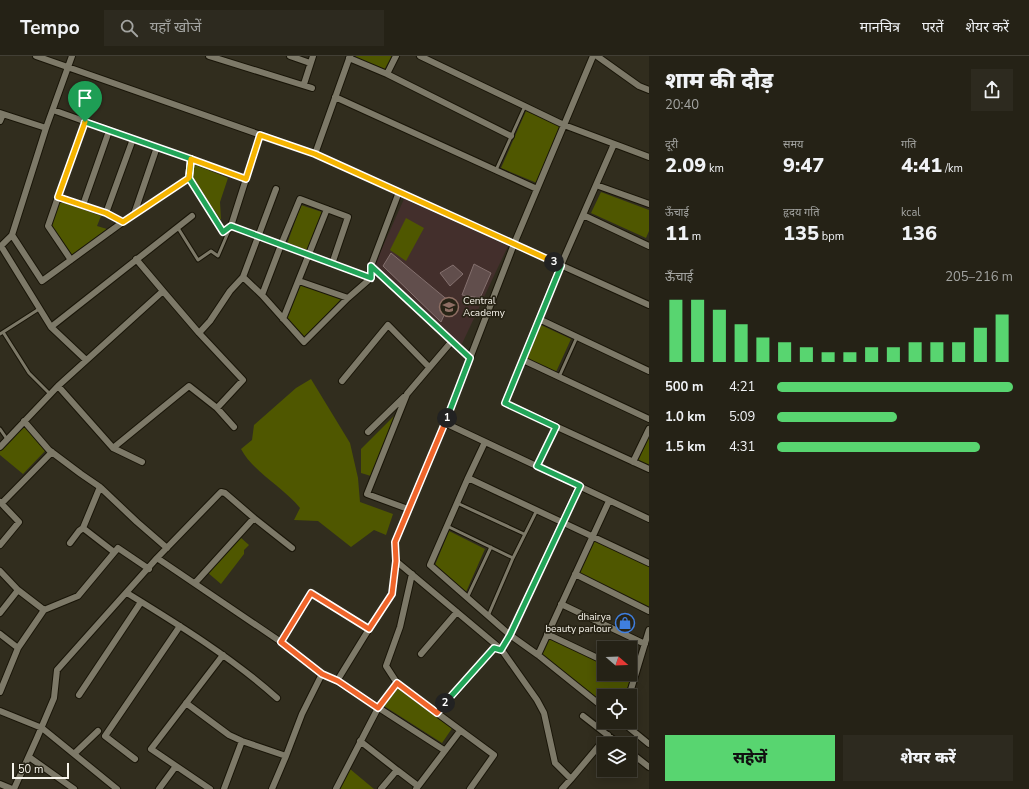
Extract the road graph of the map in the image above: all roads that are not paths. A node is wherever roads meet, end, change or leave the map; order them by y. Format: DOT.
graph roads {
  1 [pos="36,56"];
  2 [pos="72,56"];
  3 [pos="209,56"];
  4 [pos="290,56"];
  5 [pos="312,56"];
  6 [pos="396,56"];
  7 [pos="420,56"];
  8 [pos="593,56"];
  9 [pos="597,56"];
  10 [pos="350,57"];
  11 [pos="310,63"];
  12 [pos="69,67"];
  13 [pos="387,74"];
  14 [pos="303,85"];
  15 [pos="312,88"];
  16 [pos="649,90"];
  17 [pos="335,97"];
  18 [pos="525,106"];
  19 [pos="53,110"];
  20 [pos="1,113"];
  21 [pos="0,122"];
  22 [pos="85,122"];
  23 [pos="564,125"];
  24 [pos="46,128"];
  25 [pos="109,130"];
  26 [pos="260,135"];
  27 [pos="511,136"];
  28 [pos="133,139"];
  29 [pos="614,144"];
  30 [pos="157,147"];
  31 [pos="315,154"];
  32 [pos="649,157"];
  33 [pos="191,159"];
  34 [pos="496,170"];
  35 [pos="189,178"];
  36 [pos="246,179"];
  37 [pos="596,185"];
  38 [pos="276,189"];
  39 [pos="537,189"];
  40 [pos="399,192"];
  41 [pos="58,197"];
  42 [pos="649,204"];
  43 [pos="83,205"];
  44 [pos="327,209"];
  45 [pos="106,213"];
  46 [pos="134,214"];
  47 [pos="583,215"];
  48 [pos="192,216"];
  49 [pos="123,222"];
  50 [pos="231,226"];
  51 [pos="177,228"];
  52 [pos="12,235"];
  53 [pos="258,236"];
  54 [pos="514,244"];
  55 [pos="281,245"];
  56 [pos="649,246"];
  57 [pos="308,254"];
  58 [pos="3,255"];
  59 [pos="136,259"];
  60 [pos="71,260"];
  61 [pos="332,264"];
  62 [pos="371,266"];
  63 [pos="561,266"];
  64 [pos="243,277"];
  65 [pos="371,278"];
  66 [pos="299,281"];
  67 [pos="163,291"];
  68 [pos="262,295"];
  69 [pos="348,298"];
  70 [pos="649,305"];
  71 [pos="40,309"];
  72 [pos="283,318"];
  73 [pos="539,320"];
  74 [pos="51,327"];
  75 [pos="1,333"];
  76 [pos="199,333"];
  77 [pos="577,337"];
  78 [pos="452,341"];
  79 [pos="470,358"];
  80 [pos="86,360"];
  81 [pos="523,360"];
  82 [pos="430,367"];
  83 [pos="649,371"];
  84 [pos="559,377"];
  85 [pos="342,381"];
  86 [pos="58,386"];
  87 [pos="50,394"];
  88 [pos="406,394"];
  89 [pos="217,408"];
  90 [pos="649,419"];
  91 [pos="24,421"];
  92 [pos="445,423"];
  93 [pos="234,426"];
  94 [pos="556,427"];
  95 [pos="0,429"];
  96 [pos="649,429"];
  97 [pos="368,432"];
  98 [pos="7,439"];
  99 [pos="485,442"];
  100 [pos="0,447"];
  101 [pos="113,448"];
  102 [pos="52,452"];
  103 [pos="142,462"];
  104 [pos="633,462"];
  105 [pos="537,466"];
  106 [pos="649,470"];
  107 [pos="468,478"];
  108 [pos="580,486"];
  109 [pos="100,487"];
  110 [pos="609,500"];
  111 [pos="1,502"];
  112 [pos="457,503"];
  113 [pos="408,510"];
  114 [pos="537,510"];
  115 [pos="254,518"];
  116 [pos="649,519"];
  117 [pos="563,522"];
  118 [pos="447,526"];
  119 [pos="82,528"];
  120 [pos="524,534"];
  121 [pos="592,536"];
  122 [pos="0,544"];
  123 [pos="70,544"];
  124 [pos="491,547"];
  125 [pos="167,548"];
  126 [pos="292,548"];
  127 [pos="114,552"];
  128 [pos="157,558"];
  129 [pos="513,558"];
  130 [pos="396,561"];
  131 [pos="649,563"];
  132 [pos="149,569"];
  133 [pos="0,572"];
  134 [pos="412,574"];
  135 [pos="575,574"];
  136 [pos="195,583"];
  137 [pos="18,590"];
  138 [pos="127,593"];
  139 [pos="467,598"];
  140 [pos="141,602"];
  141 [pos="561,604"];
  142 [pos="44,610"];
  143 [pos="649,611"];
  144 [pos="0,612"];
  145 [pos="458,612"];
  146 [pos="488,616"];
  147 [pos="180,626"];
  148 [pos="369,629"];
  149 [pos="649,630"];
  150 [pos="0,634"];
  151 [pos="547,634"];
  152 [pos="510,635"];
  153 [pos="281,642"];
  154 [pos="645,644"];
  155 [pos="18,648"];
  156 [pos="501,650"];
  157 [pos="421,654"];
  158 [pos="223,655"];
  159 [pos="538,655"];
  160 [pos="597,658"];
  161 [pos="637,662"];
  162 [pos="322,674"];
  163 [pos="338,681"];
  164 [pos="397,683"];
  165 [pos="0,692"];
  166 [pos="79,694"];
  167 [pos="277,698"];
  168 [pos="597,702"];
  169 [pos="186,703"];
  170 [pos="378,708"];
  171 [pos="0,712"];
  172 [pos="437,713"];
  173 [pos="583,716"];
  174 [pos="42,728"];
  175 [pos="631,729"];
  176 [pos="98,731"];
  177 [pos="460,731"];
  178 [pos="608,735"];
  179 [pos="611,737"];
  180 [pos="242,741"];
  181 [pos="360,741"];
  182 [pos="649,744"];
  183 [pos="444,750"];
  184 [pos="74,754"];
  185 [pos="286,756"];
  186 [pos="29,757"];
  187 [pos="637,758"];
  188 [pos="135,759"];
  189 [pos="176,766"];
  190 [pos="649,767"];
  191 [pos="397,770"];
  192 [pos="571,779"];
  193 [pos="0,784"];
  194 [pos="417,787"];
  195 [pos="13,789"];
  196 [pos="74,789"];
  197 [pos="117,789"];
  198 [pos="159,789"];
  199 [pos="210,789"];
  200 [pos="224,789"];
  201 [pos="272,789"];
  202 [pos="336,789"];
  203 [pos="381,789"];
  204 [pos="470,789"];
  205 [pos="562,789"];
  1 -- 12 [label="street"];
  2 -- 12 [label="street"];
  3 -- 14 [label="street"];
  4 -- 11 [label="street"];
  5 -- 11 [label="street"];
  6 -- 13 [label="street"];
  7 -- 18 [label="street"];
  8 -- 23 [label="street"];
  9 -- 16 [label="street"];
  10 -- 13 [label="street"];
  10 -- 17 [label="street"];
  11 -- 14 [label="street"];
  12 -- 19 [label="street"];
  12 -- 26 [label="street"];
  13 -- 27 [label="street"];
  14 -- 15 [label="street"];
  17 -- 31 [label="street"];
  17 -- 34 [label="street"];
  18 -- 23 [label="street"];
  18 -- 27 [label="lane"];
  19 -- 22 [label="street"];
  19 -- 24 [label="street"];
  20 -- 21 [label="street"];
  20 -- 24 [label="street"];
  22 -- 25 [label="street"];
  22 -- 41 [label="street"];
  23 -- 29 [label="street"];
  23 -- 39 [label="street"];
  24 -- 52 [label="street"];
  25 -- 28 [label="street"];
  25 -- 43 [label="street"];
  26 -- 31 [label="street"];
  26 -- 36 [label="street"];
  27 -- 34 [label="lane"];
  28 -- 30 [label="street"];
  28 -- 45 [label="street"];
  29 -- 32 [label="street"];
  29 -- 37 [label="street"];
  30 -- 33 [label="street"];
  30 -- 46 [label="street"];
  31 -- 40 [label="street"];
  33 -- 35 [label="street"];
  33 -- 36 [label="street"];
  34 -- 39 [label="street"];
  35 -- 46 [label="street"];
  35 -- 50 [label="street"];
  36 -- 50 [label="street"];
  37 -- 42 [label="street"];
  37 -- 47 [label="street"];
  38 -- 53 [label="street"];
  39 -- 54 [label="street"];
  40 -- 54 [label="street"];
  40 -- 62 [label="street"];
  41 -- 43 [label="street"];
  41 -- 60 [label="street"];
  43 -- 45 [label="street"];
  44 -- 55 [label="street"];
  44 -- 57 [label="street"];
  44 -- 61 [label="street"];
  45 -- 49 [label="street"];
  46 -- 49 [label="street"];
  47 -- 56 [label="street"];
  47 -- 63 [label="street"];
  48 -- 51 [label="street"];
  49 -- 60 [label="street"];
  50 -- 51 [label="lane"];
  50 -- 53 [label="street"];
  51 -- 59 [label="street"];
  52 -- 58 [label="street"];
  52 -- 60 [label="street"];
  53 -- 55 [label="street"];
  53 -- 64 [label="street"];
  54 -- 63 [label="street"];
  54 -- 79 [label="street"];
  55 -- 57 [label="street"];
  55 -- 68 [label="street"];
  57 -- 61 [label="street"];
  57 -- 66 [label="street"];
  58 -- 71 [label="street"];
  59 -- 67 [label="street"];
  59 -- 74 [label="street"];
  61 -- 65 [label="street"];
  62 -- 65 [label="street"];
  62 -- 78 [label="street"];
  63 -- 70 [label="street"];
  63 -- 73 [label="street"];
  64 -- 68 [label="street"];
  64 -- 76 [label="street"];
  65 -- 69 [label="street"];
  66 -- 69 [label="street"];
  66 -- 72 [label="street"];
  67 -- 76 [label="street"];
  67 -- 80 [label="street"];
  68 -- 72 [label="street"];
  69 -- 72 [label="street"];
  71 -- 74 [label="street"];
  71 -- 75 [label="lane"];
  73 -- 77 [label="street"];
  73 -- 81 [label="street"];
  74 -- 80 [label="street"];
  75 -- 87 [label="lane"];
  76 -- 89 [label="street"];
  77 -- 83 [label="street"];
  77 -- 84 [label="lane"];
  78 -- 79 [label="street"];
  78 -- 82 [label="street"];
  79 -- 92 [label="street"];
  80 -- 86 [label="street"];
  81 -- 84 [label="street"];
  81 -- 94 [label="street"];
  82 -- 85 [label="street"];
  82 -- 88 [label="street"];
  84 -- 90 [label="street"];
  86 -- 87 [label="street"];
  86 -- 101 [label="street"];
  87 -- 91 [label="street"];
  88 -- 97 [label="street"];
  88 -- 113 [label="street"];
  89 -- 93 [label="street"];
  89 -- 101 [label="street"];
  91 -- 98 [label="street"];
  91 -- 102 [label="street"];
  92 -- 99 [label="street"];
  92 -- 113 [label="street"];
  94 -- 104 [label="street"];
  94 -- 105 [label="lane"];
  95 -- 98 [label="lane"];
  96 -- 104 [label="street"];
  98 -- 100 [label="street"];
  99 -- 105 [label="street"];
  99 -- 107 [label="street"];
  101 -- 103 [label="street"];
  102 -- 109 [label="street"];
  102 -- 111 [label="street"];
  104 -- 106 [label="street"];
  105 -- 108 [label="street"];
  107 -- 112 [label="street"];
  107 -- 114 [label="street"];
  108 -- 110 [label="street"];
  108 -- 117 [label="street"];
  109 -- 119 [label="street"];
  109 -- 125 [label="street"];
  110 -- 116 [label="street"];
  110 -- 121 [label="street"];
  111 -- 122 [label="street"];
  112 -- 118 [label="street"];
  112 -- 120 [label="lane"];
  113 -- 130 [label="street"];
  114 -- 117 [label="street"];
  114 -- 120 [label="lane"];
  115 -- 125 [label="street"];
  115 -- 126 [label="street"];
  115 -- 136 [label="street"];
  117 -- 121 [label="street"];
  117 -- 152 [label="street"];
  118 -- 124 [label="lane"];
  118 -- 139 [label="street"];
  119 -- 123 [label="street"];
  119 -- 127 [label="street"];
  120 -- 129 [label="lane"];
  121 -- 131 [label="street"];
  121 -- 135 [label="street"];
  124 -- 129 [label="lane"];
  124 -- 139 [label="lane"];
  125 -- 128 [label="street"];
  127 -- 132 [label="street"];
  127 -- 142 [label="street"];
  128 -- 132 [label="street"];
  128 -- 136 [label="street"];
  129 -- 146 [label="lane"];
  130 -- 134 [label="street"];
  130 -- 148 [label="street"];
  132 -- 138 [label="street"];
  133 -- 137 [label="street"];
  134 -- 145 [label="street"];
  134 -- 164 [label="street"];
  135 -- 141 [label="street"];
  135 -- 143 [label="street"];
  136 -- 153 [label="street"];
  137 -- 142 [label="street"];
  137 -- 144 [label="street"];
  138 -- 140 [label="street"];
  138 -- 174 [label="street"];
  139 -- 146 [label="street"];
  140 -- 147 [label="street"];
  140 -- 166 [label="street"];
  141 -- 151 [label="street"];
  141 -- 154 [label="street"];
  142 -- 155 [label="street"];
  145 -- 156 [label="street"];
  145 -- 157 [label="street"];
  146 -- 152 [label="street"];
  147 -- 158 [label="street"];
  147 -- 188 [label="street"];
  148 -- 153 [label="street"];
  148 -- 163 [label="street"];
  149 -- 154 [label="street"];
  150 -- 155 [label="street"];
  151 -- 159 [label="street"];
  151 -- 160 [label="street"];
  152 -- 156 [label="street"];
  152 -- 159 [label="street"];
  153 -- 162 [label="street"];
  154 -- 161 [label="street"];
  155 -- 165 [label="street"];
  156 -- 172 [label="street"];
  156 -- 192 [label="street"];
  158 -- 167 [label="street"];
  158 -- 169 [label="street"];
  159 -- 168 [label="street"];
  162 -- 163 [label="street"];
  162 -- 185 [label="street"];
  163 -- 170 [label="street"];
  164 -- 170 [label="street"];
  164 -- 172 [label="street"];
  169 -- 180 [label="street"];
  169 -- 189 [label="street"];
  170 -- 181 [label="street"];
  170 -- 183 [label="street"];
  171 -- 174 [label="street"];
  172 -- 177 [label="street"];
  173 -- 178 [label="street"];
  174 -- 184 [label="street"];
  174 -- 186 [label="street"];
  175 -- 182 [label="street"];
  176 -- 184 [label="street"];
  177 -- 183 [label="street"];
  177 -- 204 [label="street"];
  178 -- 179 [label="street"];
  178 -- 192 [label="street"];
  180 -- 185 [label="street"];
  180 -- 200 [label="street"];
  181 -- 191 [label="street"];
  181 -- 202 [label="street"];
  183 -- 194 [label="street"];
  184 -- 197 [label="street"];
  185 -- 201 [label="street"];
  186 -- 195 [label="street"];
  186 -- 196 [label="street"];
  187 -- 190 [label="street"];
  189 -- 198 [label="street"];
  189 -- 199 [label="street"];
  191 -- 194 [label="street"];
  191 -- 203 [label="street"];
  192 -- 205 [label="street"];
  193 -- 195 [label="street"];
}
